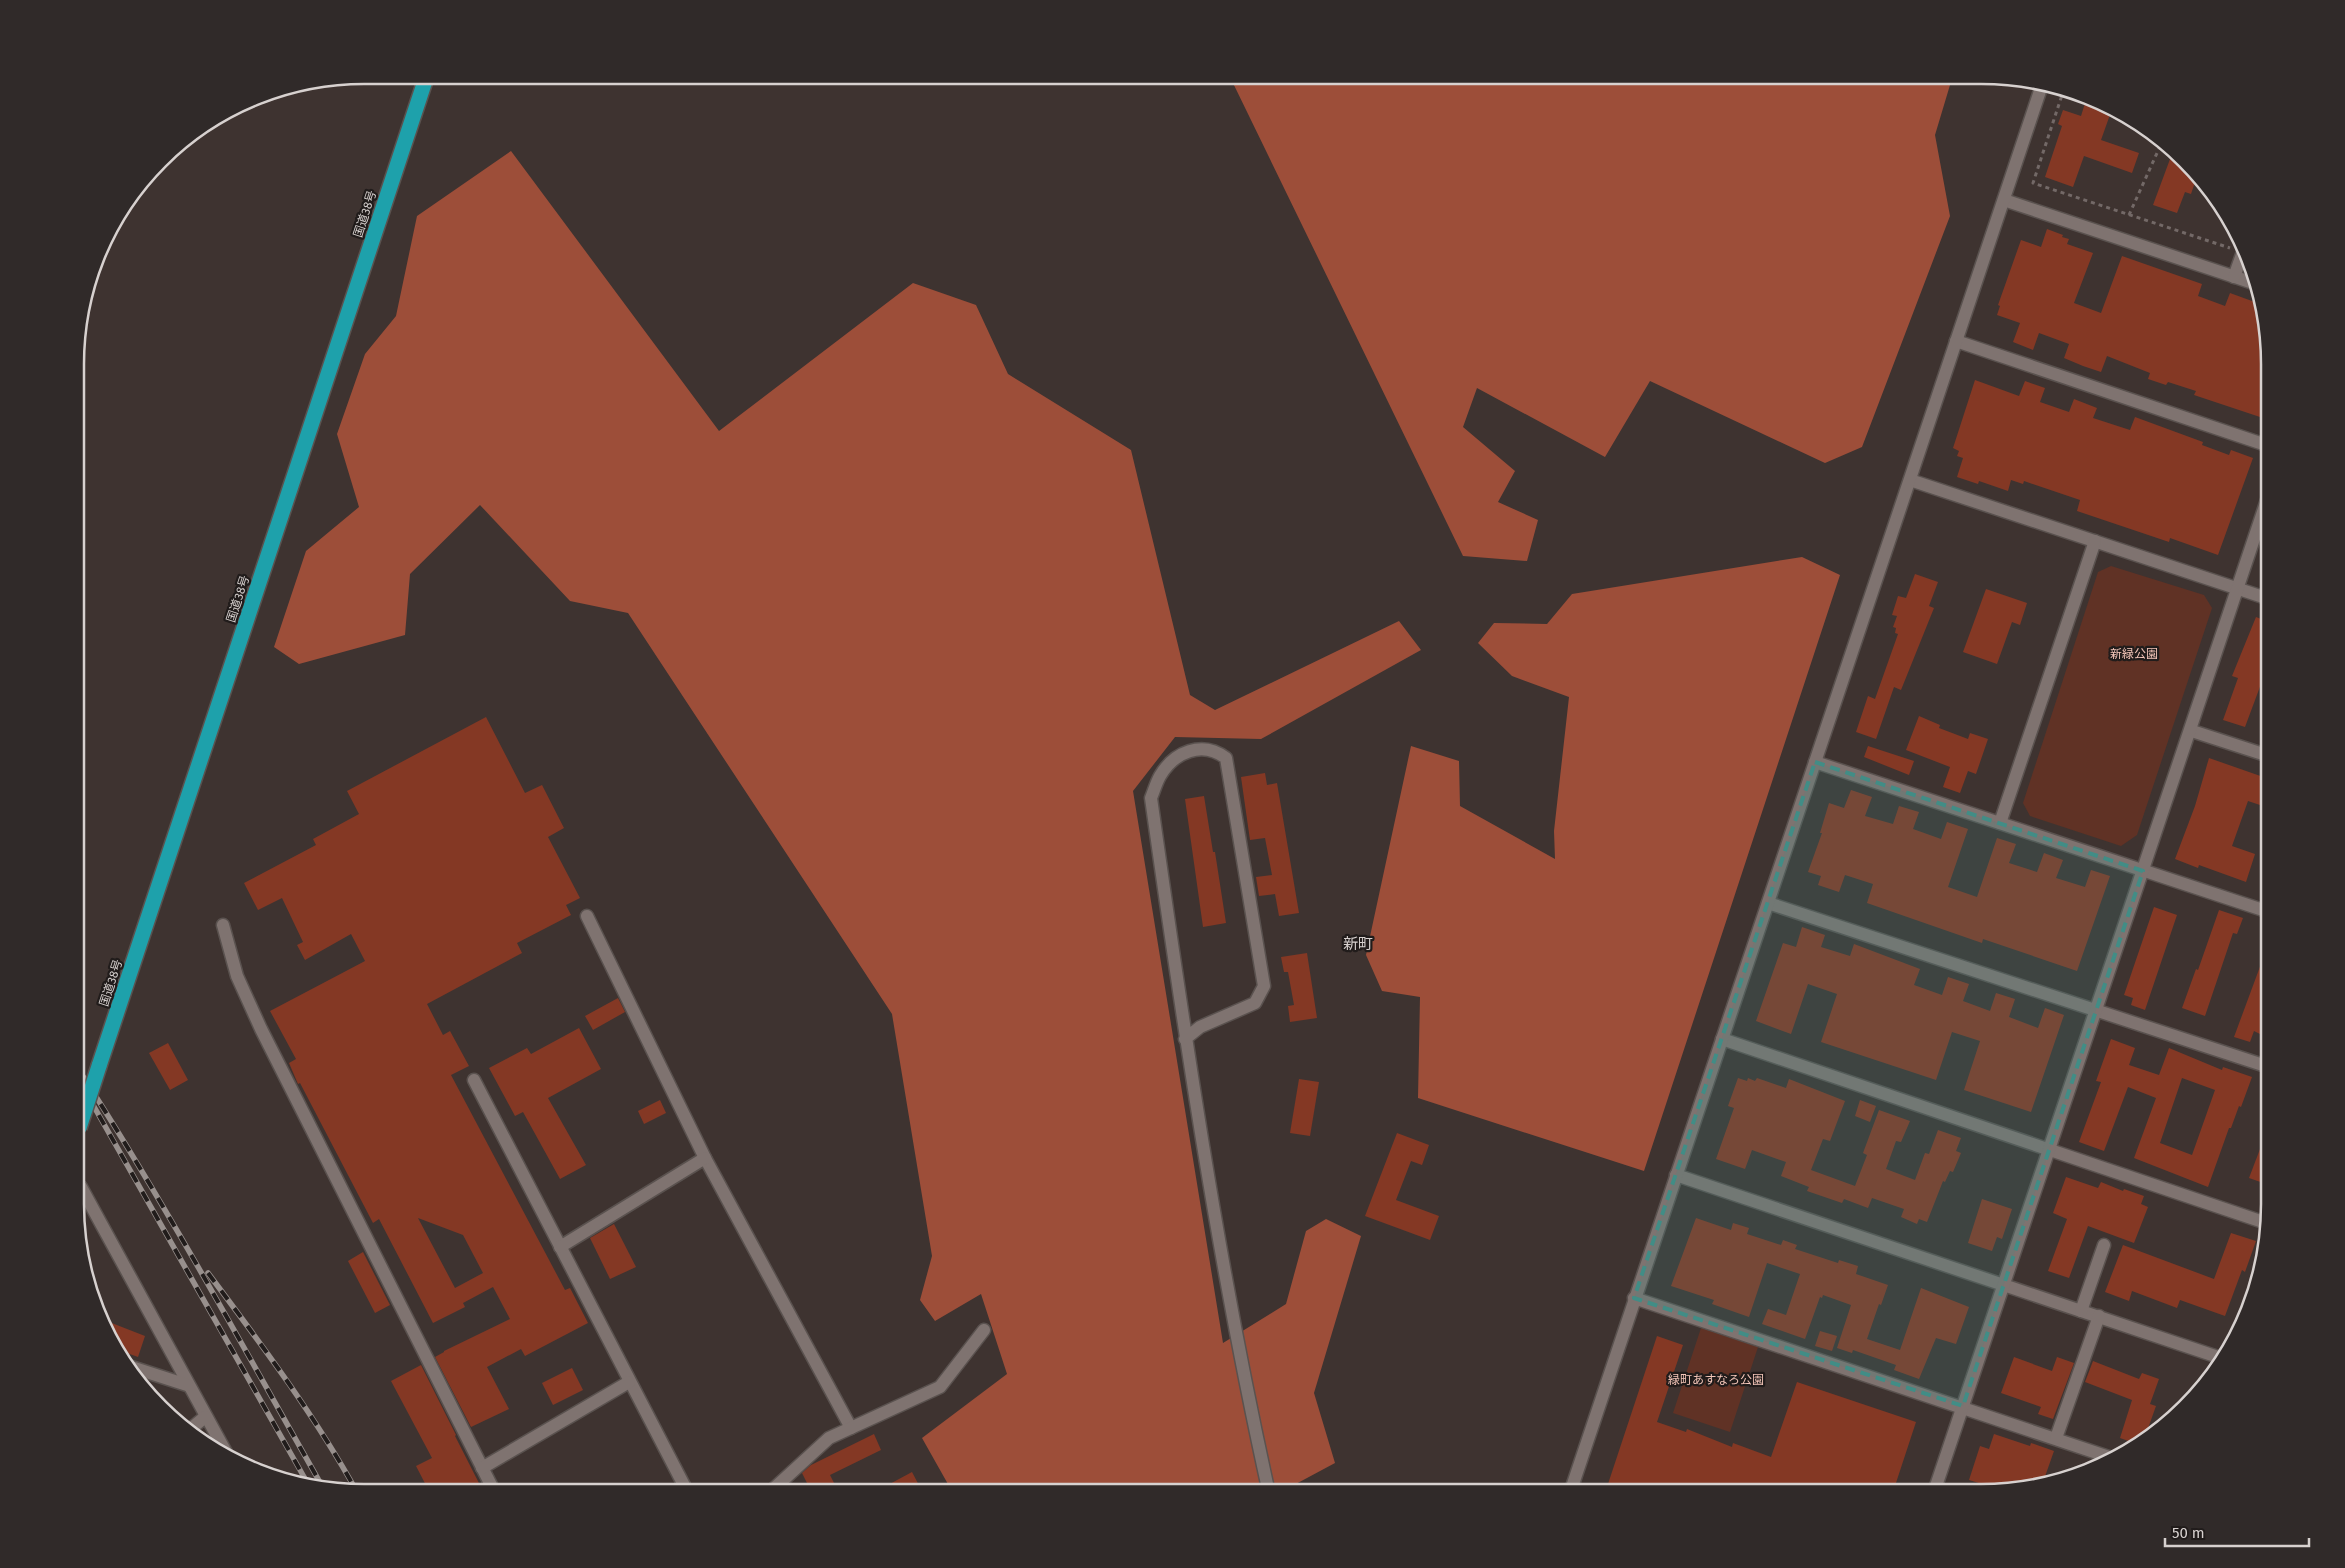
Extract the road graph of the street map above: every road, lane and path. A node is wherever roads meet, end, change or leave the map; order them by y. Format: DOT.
graph roads {
  1 [pos="424,84"];
  2 [pos="2040,90"];
  3 [pos="2062,96"];
  4 [pos="2159,148"];
  5 [pos="2004,200"];
  6 [pos="2129,215"];
  7 [pos="2236,248"];
  8 [pos="2240,258"];
  9 [pos="2234,277"];
  10 [pos="2249,282"];
  11 [pos="1956,341"];
  12 [pos="2261,443"];
  13 [pos="1910,480"];
  14 [pos="2261,518"];
  15 [pos="2094,541"];
  16 [pos="2238,588"];
  17 [pos="2261,596"];
  18 [pos="2192,730"];
  19 [pos="2261,753"];
  20 [pos="1815,762"];
  21 [pos="2000,823"];
  22 [pos="2143,871"];
  23 [pos="1768,903"];
  24 [pos="2261,909"];
  25 [pos="586,916"];
  26 [pos="223,925"];
  27 [pos="2096,1011"];
  28 [pos="1185,1039"];
  29 [pos="1722,1039"];
  30 [pos="2261,1064"];
  31 [pos="474,1080"];
  32 [pos="84,1112"];
  33 [pos="2050,1149"];
  34 [pos="705,1158"];
  35 [pos="1676,1175"];
  36 [pos="84,1193"];
  37 [pos="2261,1221"];
  38 [pos="2104,1245"];
  39 [pos="560,1248"];
  40 [pos="2005,1285"];
  41 [pos="1634,1298"];
  42 [pos="2081,1311"];
  43 [pos="2099,1316"];
  44 [pos="984,1330"];
  45 [pos="2216,1356"];
  46 [pos="138,1369"];
  47 [pos="630,1382"];
  48 [pos="187,1385"];
  49 [pos="1963,1406"];
  50 [pos="205,1416"];
  51 [pos="193,1426"];
  52 [pos="850,1428"];
  53 [pos="2056,1438"];
  54 [pos="222,1446"];
  55 [pos="2104,1455"];
  56 [pos="482,1468"];
  57 [pos="490,1484"];
  58 [pos="683,1484"];
  59 [pos="779,1484"];
  60 [pos="1267,1484"];
  61 [pos="1573,1484"];
  62 [pos="1937,1484"];
  1 -- 32 [label="highway, 国道38号, bridge"];
  2 -- 5 [label="street"];
  3 -- 6 [label="path"];
  4 -- 6 [label="path"];
  5 -- 9 [label="street"];
  5 -- 11 [label="street"];
  6 -- 7 [label="path"];
  8 -- 9 [label="street"];
  9 -- 10 [label="street"];
  11 -- 12 [label="street"];
  11 -- 13 [label="street"];
  13 -- 15 [label="street"];
  13 -- 20 [label="street"];
  14 -- 16 [label="street"];
  15 -- 16 [label="street"];
  15 -- 21 [label="street"];
  16 -- 17 [label="street"];
  16 -- 18 [label="street"];
  18 -- 19 [label="street"];
  18 -- 22 [label="street"];
  20 -- 21 [label="street"];
  20 -- 23 [label="street"];
  21 -- 22 [label="street"];
  22 -- 24 [label="street"];
  22 -- 27 [label="street"];
  23 -- 27 [label="street"];
  23 -- 29 [label="street"];
  25 -- 34 [label="street"];
  26 -- 56 [label="street"];
  27 -- 30 [label="street"];
  27 -- 33 [label="street"];
  28 -- 28 [label="street"];
  28 -- 60 [label="street"];
  29 -- 33 [label="street"];
  29 -- 35 [label="street"];
  31 -- 39 [label="street"];
  33 -- 37 [label="street"];
  33 -- 40 [label="street"];
  34 -- 39 [label="street"];
  34 -- 52 [label="street"];
  35 -- 40 [label="street"];
  35 -- 41 [label="street"];
  36 -- 48 [label="street"];
  38 -- 42 [label="street"];
  39 -- 47 [label="street"];
  40 -- 42 [label="street"];
  40 -- 49 [label="street"];
  41 -- 49 [label="street"];
  41 -- 61 [label="street"];
  42 -- 43 [label="street"];
  43 -- 45 [label="street"];
  43 -- 53 [label="street"];
  44 -- 52 [label="street"];
  46 -- 48 [label="street"];
  47 -- 56 [label="street"];
  47 -- 58 [label="street"];
  48 -- 50 [label="street"];
  49 -- 53 [label="street"];
  49 -- 62 [label="street"];
  50 -- 51 [label="street"];
  50 -- 54 [label="street"];
  52 -- 59 [label="street"];
  53 -- 55 [label="street"];
  56 -- 57 [label="street"];
}
